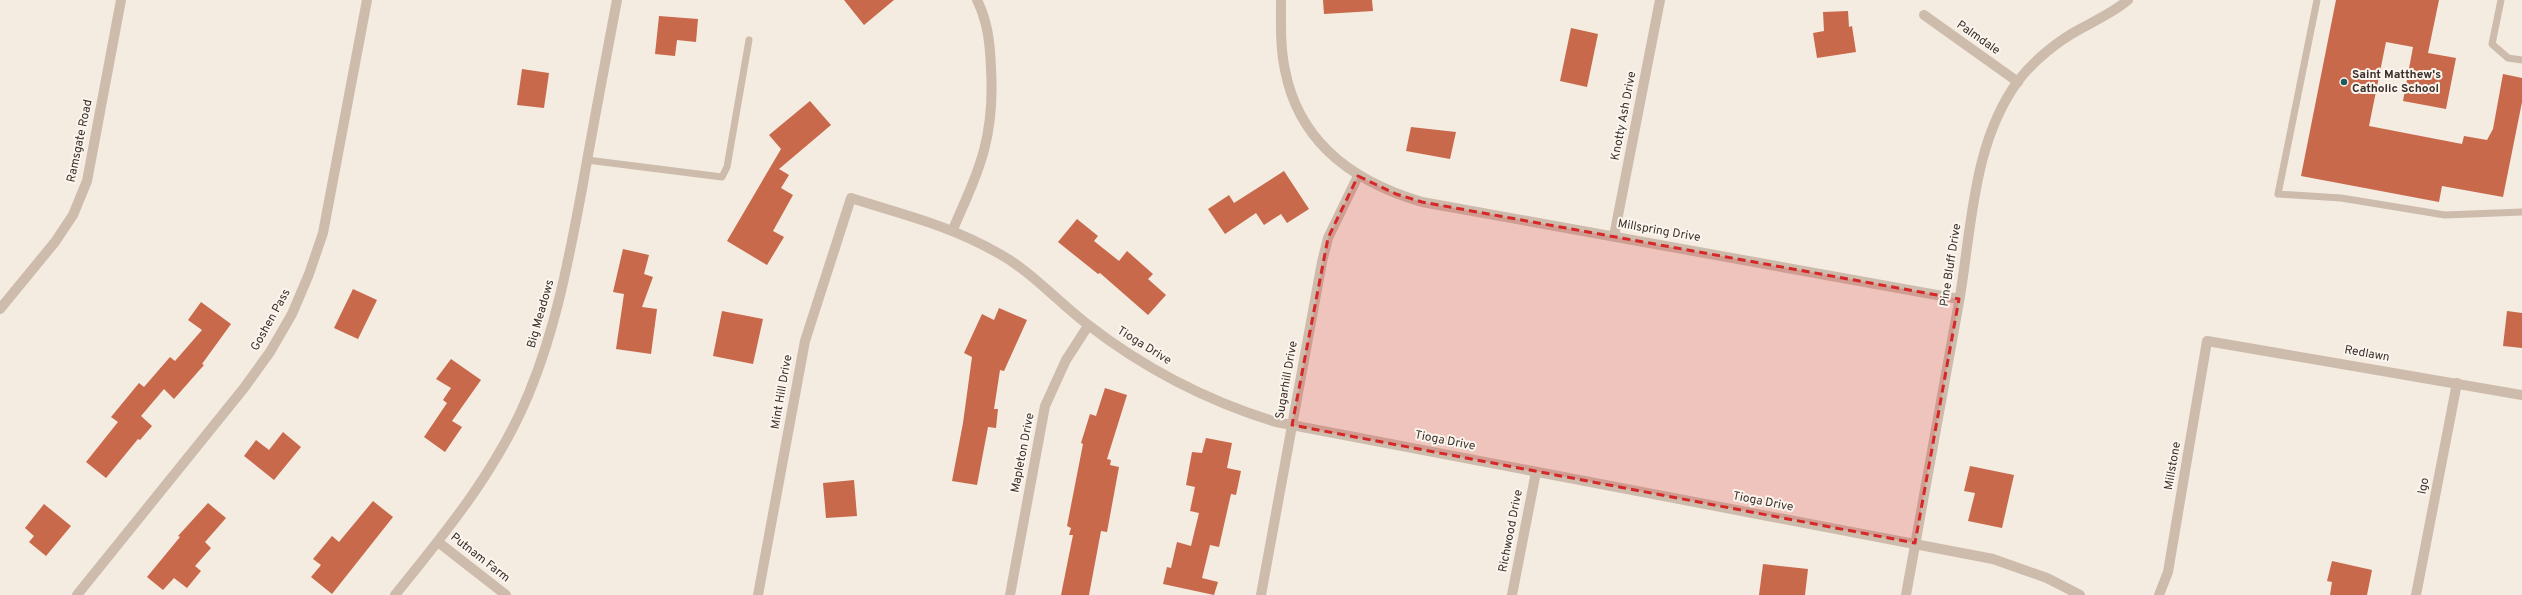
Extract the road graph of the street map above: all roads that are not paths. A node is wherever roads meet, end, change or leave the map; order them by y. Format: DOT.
graph roads {
  1 [pos="121,0"];
  2 [pos="367,0"];
  3 [pos="617,0"];
  4 [pos="977,0"];
  5 [pos="1281,0"];
  6 [pos="1660,0"];
  7 [pos="2128,0"];
  8 [pos="2318,0"];
  9 [pos="2501,0"];
  10 [pos="1924,15"];
  11 [pos="749,40"];
  12 [pos="2522,60"];
  13 [pos="2018,82"];
  14 [pos="587,160"];
  15 [pos="1358,176"];
  16 [pos="851,198"];
  17 [pos="2522,212"];
  18 [pos="953,229"];
  19 [pos="1614,236"];
  20 [pos="1959,299"];
  21 [pos="0,309"];
  22 [pos="1088,326"];
  23 [pos="2207,341"];
  24 [pos="2457,383"];
  25 [pos="2522,395"];
  26 [pos="1292,425"];
  27 [pos="1536,472"];
  28 [pos="438,542"];
  29 [pos="1915,543"];
  30 [pos="77,595"];
  31 [pos="395,595"];
  32 [pos="506,595"];
  33 [pos="758,595"];
  34 [pos="1010,595"];
  35 [pos="1261,595"];
  36 [pos="1512,595"];
  37 [pos="1906,595"];
  38 [pos="2080,595"];
  39 [pos="2159,595"];
  40 [pos="2416,595"];
  1 -- 21 [label="street, Ramsgate Road"];
  2 -- 30 [label="street, Goshen Pass"];
  3 -- 14 [label="street, Big Meadows"];
  4 -- 18 [label="street"];
  5 -- 15 [label="street, Millspring Drive"];
  6 -- 19 [label="street, Knotty Ash Drive"];
  7 -- 13 [label="street, Pine Bluff Drive"];
  8 -- 17 [label="lane"];
  9 -- 12 [label="lane"];
  10 -- 13 [label="street, Palmdale"];
  11 -- 14 [label="lane"];
  13 -- 20 [label="street, Pine Bluff Drive"];
  14 -- 28 [label="street, Big Meadows"];
  15 -- 19 [label="street, Millspring Drive"];
  15 -- 26 [label="street, Sugarhill Drive"];
  16 -- 18 [label="street, Tioga Drive"];
  16 -- 33 [label="street, Mint Hill Drive"];
  18 -- 22 [label="street, Tioga Drive"];
  19 -- 20 [label="street, Millspring Drive"];
  20 -- 29 [label="street, Pine Bluff Drive"];
  22 -- 26 [label="street, Tioga Drive"];
  22 -- 34 [label="street, Mapleton Drive"];
  23 -- 24 [label="street, Redlawn"];
  23 -- 39 [label="street, Millstone"];
  24 -- 25 [label="street, Redlawn"];
  24 -- 40 [label="street, Igo"];
  26 -- 27 [label="street, Tioga Drive"];
  26 -- 35 [label="street, Sugarhill Drive"];
  27 -- 29 [label="street, Tioga Drive"];
  27 -- 36 [label="street, Richwood Drive"];
  28 -- 31 [label="street, Big Meadows"];
  28 -- 32 [label="street, Putnam Farm"];
  29 -- 37 [label="street, Pine Bluff Drive"];
  29 -- 38 [label="street, Tioga Drive"];
}
